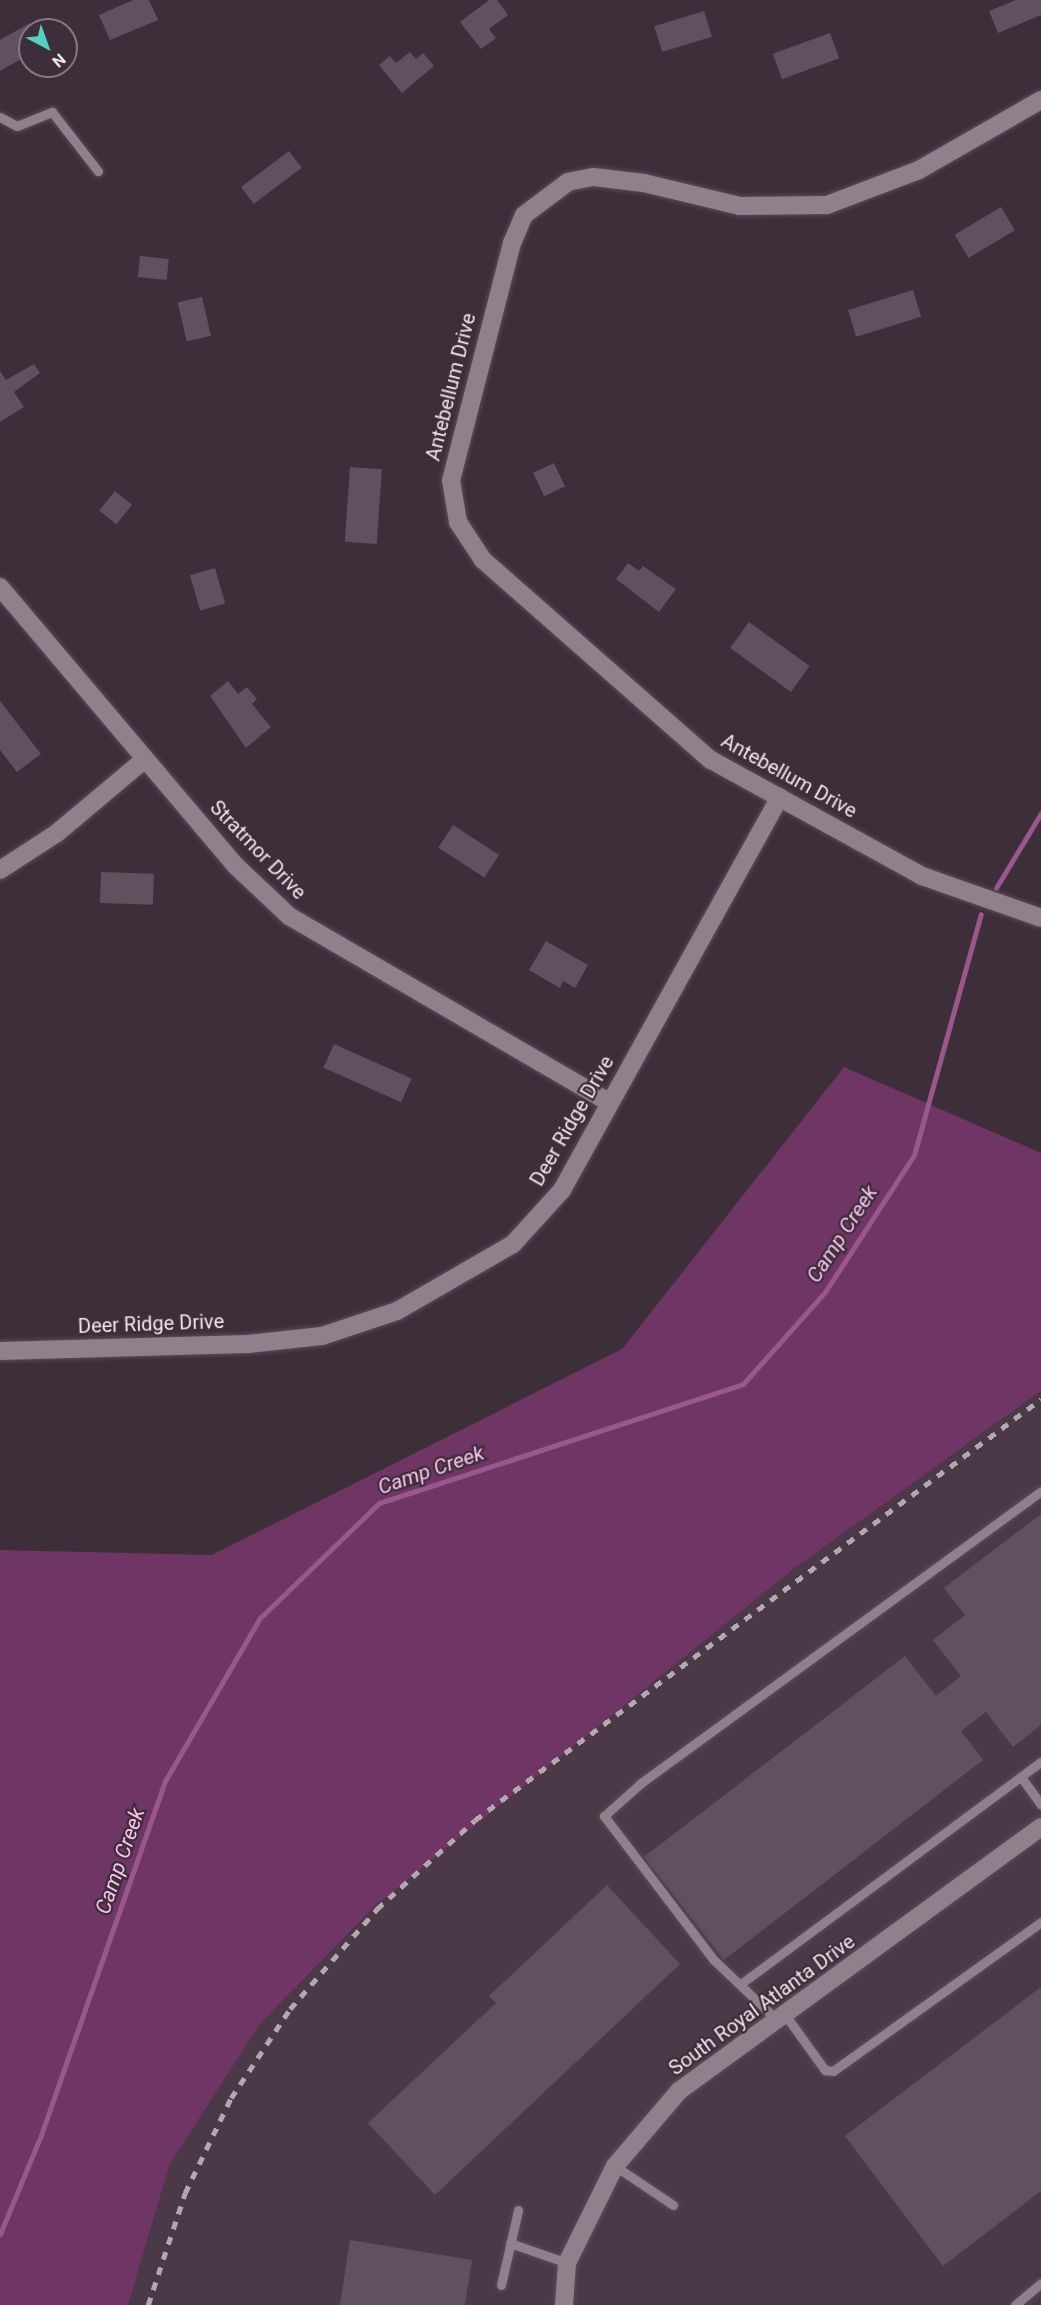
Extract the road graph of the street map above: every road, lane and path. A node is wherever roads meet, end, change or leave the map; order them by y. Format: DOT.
graph roads {
  1 [pos="1041,100"];
  2 [pos="0,117"];
  3 [pos="98,171"];
  4 [pos="0,587"];
  5 [pos="144,760"];
  6 [pos="780,796"];
  7 [pos="0,870"];
  8 [pos="1041,918"];
  9 [pos="610,1103"];
  10 [pos="0,1351"];
  11 [pos="1041,1491"];
  12 [pos="1041,1762"];
  13 [pos="1021,1777"];
  14 [pos="1041,1805"];
  15 [pos="1041,1827"];
  16 [pos="1041,1922"];
  17 [pos="742,1983"];
  18 [pos="782,2019"];
  19 [pos="615,2166"];
  20 [pos="673,2205"];
  21 [pos="518,2210"];
  22 [pos="510,2243"];
  23 [pos="567,2263"];
  24 [pos="1041,2283"];
  25 [pos="501,2285"];
  26 [pos="564,2305"];
  27 [pos="1015,2305"];
  1 -- 6 [label="street, Antebellum Drive"];
  2 -- 3 [label="lane"];
  4 -- 5 [label="street, Stratmor Drive"];
  5 -- 7 [label="street"];
  5 -- 9 [label="street, Stratmor Drive"];
  6 -- 8 [label="street, Antebellum Drive"];
  6 -- 9 [label="street, Deer Ridge Drive"];
  9 -- 10 [label="street, Deer Ridge Drive"];
  11 -- 17 [label="lane"];
  12 -- 13 [label="lane"];
  13 -- 14 [label="lane"];
  13 -- 17 [label="lane"];
  15 -- 18 [label="street, South Royal Atlanta Drive"];
  16 -- 18 [label="lane"];
  17 -- 18 [label="lane"];
  18 -- 19 [label="street, South Royal Atlanta Drive"];
  19 -- 20 [label="lane"];
  19 -- 23 [label="street, South Royal Atlanta Drive"];
  21 -- 22 [label="lane"];
  22 -- 23 [label="lane"];
  22 -- 25 [label="lane"];
  23 -- 26 [label="street, South Royal Atlanta Drive"];
  24 -- 27 [label="lane"];
}
